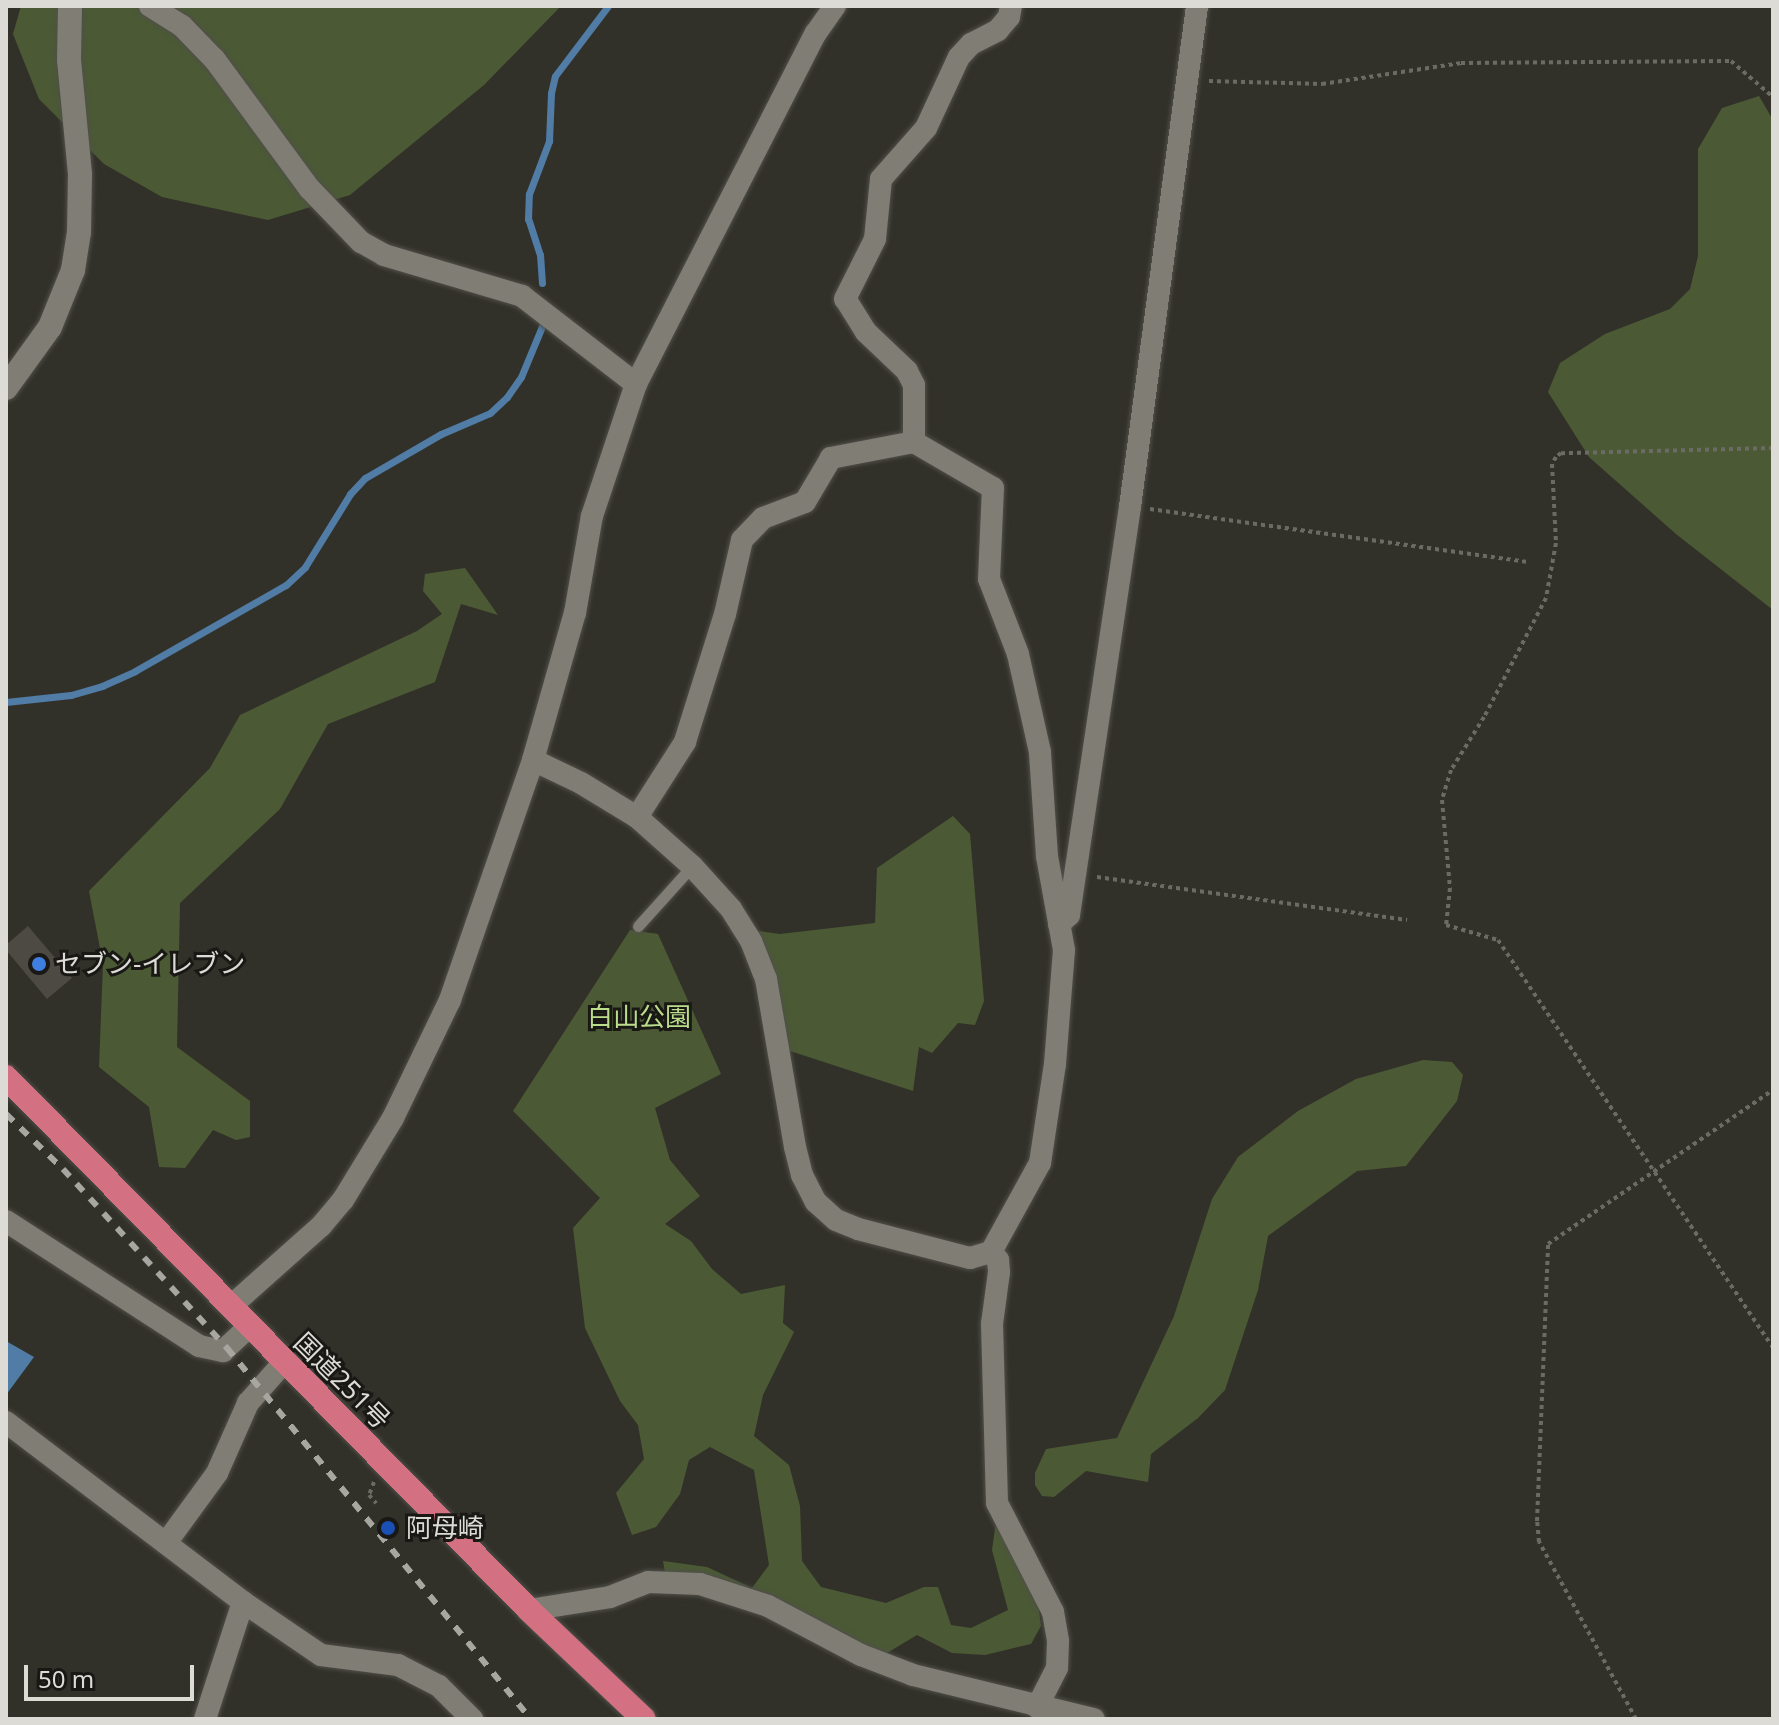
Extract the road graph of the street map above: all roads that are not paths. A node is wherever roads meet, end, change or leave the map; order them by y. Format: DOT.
graph roads {
  1 [pos="70,6"];
  2 [pos="150,6"];
  3 [pos="835,6"];
  4 [pos="1011,6"];
  5 [pos="1197,6"];
  6 [pos="10,378"];
  7 [pos="636,384"];
  8 [pos="914,442"];
  9 [pos="533,760"];
  10 [pos="637,817"];
  11 [pos="692,866"];
  12 [pos="1059,924"];
  13 [pos="638,926"];
  14 [pos="6,1077"];
  15 [pos="6,1221"];
  16 [pos="991,1252"];
  17 [pos="230,1307"];
  18 [pos="249,1327"];
  19 [pos="284,1362"];
  20 [pos="6,1422"];
  21 [pos="166,1543"];
  22 [pos="243,1602"];
  23 [pos="529,1610"];
  24 [pos="1037,1707"];
  25 [pos="205,1719"];
  26 [pos="472,1719"];
  27 [pos="644,1719"];
  28 [pos="1094,1719"];
  1 -- 6 [label="street"];
  2 -- 7 [label="street"];
  3 -- 7 [label="street"];
  4 -- 8 [label="street"];
  5 -- 12 [label="street"];
  7 -- 9 [label="street"];
  8 -- 10 [label="street"];
  8 -- 12 [label="street"];
  9 -- 10 [label="street"];
  9 -- 17 [label="street"];
  10 -- 11 [label="street"];
  11 -- 13 [label="lane"];
  11 -- 16 [label="street"];
  12 -- 16 [label="street"];
  14 -- 17 [label="highway, 国道251号"];
  15 -- 18 [label="street"];
  16 -- 24 [label="street"];
  17 -- 18 [label="highway, 国道251号"];
  18 -- 19 [label="highway, 国道251号"];
  19 -- 21 [label="street"];
  19 -- 23 [label="highway, 国道251号"];
  20 -- 21 [label="street"];
  21 -- 22 [label="street"];
  22 -- 25 [label="street"];
  22 -- 26 [label="street"];
  23 -- 24 [label="street"];
  23 -- 27 [label="highway, 国道251号"];
  24 -- 28 [label="street"];
}
